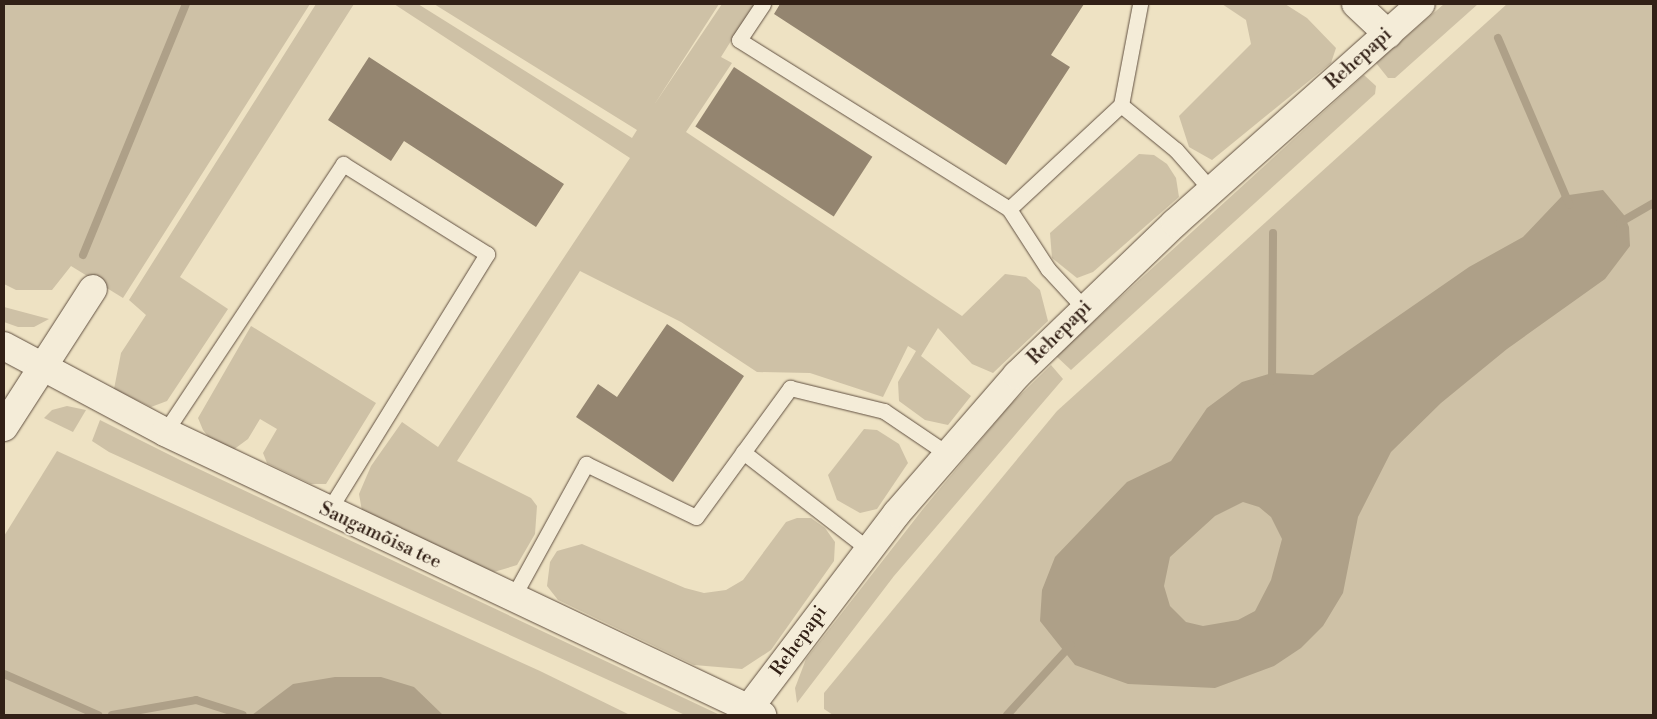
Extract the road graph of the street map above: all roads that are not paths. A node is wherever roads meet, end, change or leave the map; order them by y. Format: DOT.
graph roads {
  1 [pos="763,4"];
  2 [pos="1140,4"];
  3 [pos="1356,4"];
  4 [pos="1421,4"];
  5 [pos="1388,34"];
  6 [pos="1121,105"];
  7 [pos="1212,191"];
  8 [pos="1009,209"];
  9 [pos="93,289"];
  10 [pos="1084,308"];
  11 [pos="4,346"];
  12 [pos="40,368"];
  13 [pos="4,426"];
  14 [pos="165,432"];
  15 [pos="743,452"];
  16 [pos="946,453"];
  17 [pos="328,511"];
  18 [pos="868,549"];
  19 [pos="513,598"];
  20 [pos="756,712"];
  1 -- 8 [label="lane"];
  2 -- 6 [label="lane"];
  3 -- 5 [label="street"];
  4 -- 5 [label="street, Rehepapi"];
  5 -- 7 [label="street, Rehepapi"];
  6 -- 7 [label="lane"];
  6 -- 8 [label="lane"];
  7 -- 10 [label="street, Rehepapi"];
  8 -- 10 [label="lane"];
  9 -- 12 [label="street"];
  10 -- 16 [label="street, Rehepapi"];
  11 -- 12 [label="street, Saugamõisa tee"];
  12 -- 13 [label="street"];
  12 -- 14 [label="street, Saugamõisa tee"];
  14 -- 17 [label="street, Saugamõisa tee"];
  14 -- 17 [label="lane"];
  15 -- 16 [label="lane"];
  15 -- 18 [label="lane"];
  15 -- 19 [label="lane"];
  16 -- 18 [label="street, Rehepapi"];
  17 -- 19 [label="street, Saugamõisa tee"];
  18 -- 20 [label="street, Rehepapi"];
  19 -- 20 [label="street, Saugamõisa tee"];
}
